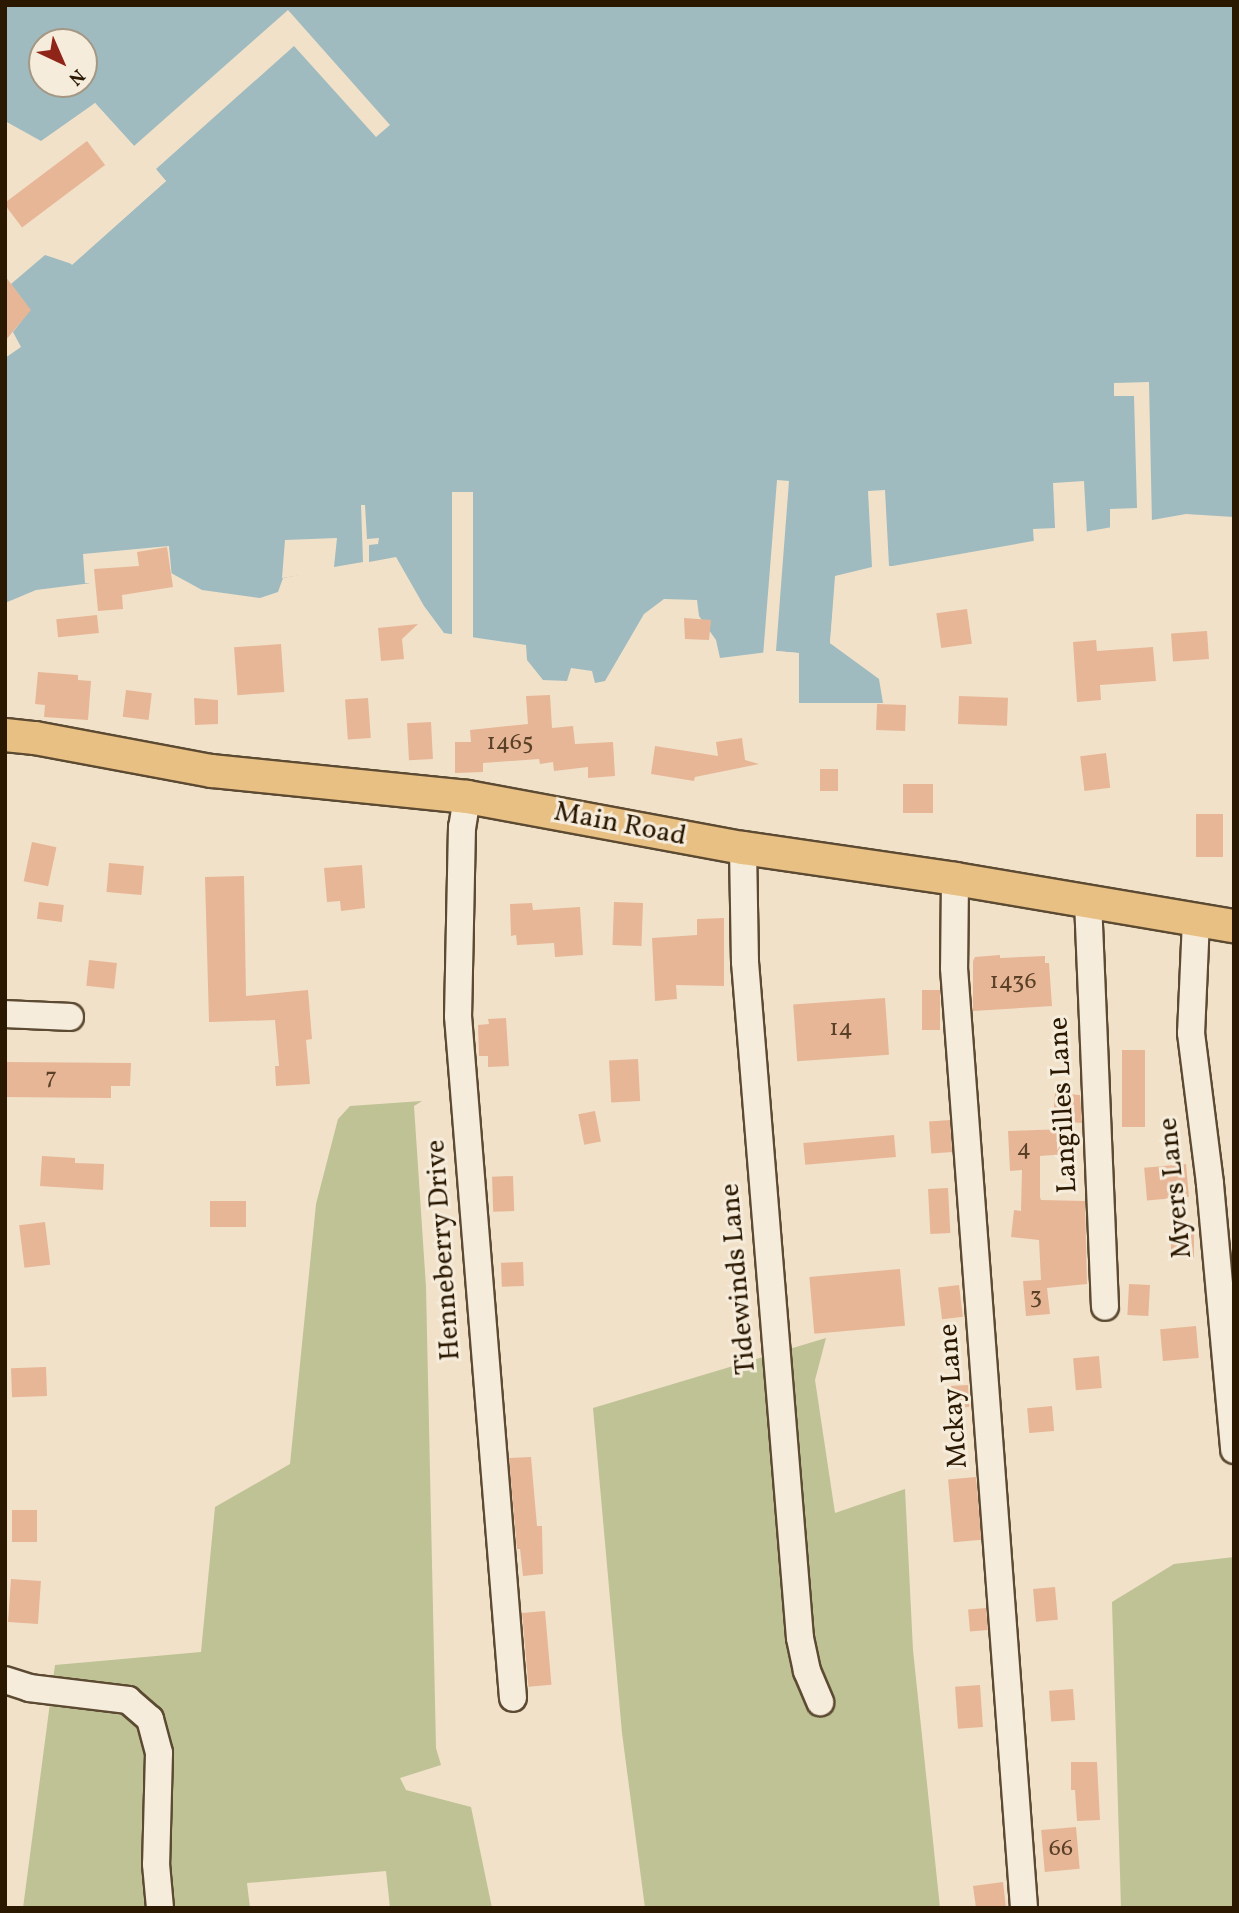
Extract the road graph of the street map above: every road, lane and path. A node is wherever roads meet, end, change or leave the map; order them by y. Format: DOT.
graph roads {
  1 [pos="5,735"];
  2 [pos="467,797"];
  3 [pos="743,848"];
  4 [pos="955,879"];
  5 [pos="1088,901"];
  6 [pos="1196,920"];
  7 [pos="1234,926"];
  8 [pos="5,1014"];
  9 [pos="70,1017"];
  10 [pos="1105,1307"];
  11 [pos="1234,1450"];
  12 [pos="5,1680"];
  13 [pos="513,1698"];
  14 [pos="820,1702"];
  15 [pos="160,1908"];
  16 [pos="1024,1908"];
  1 -- 2 [label="main road, Main Road"];
  2 -- 3 [label="main road, Main Road"];
  2 -- 13 [label="street, Henneberry Drive"];
  3 -- 4 [label="main road, Main Road"];
  3 -- 14 [label="street, Tidewinds Lane"];
  4 -- 5 [label="main road, Main Road"];
  4 -- 16 [label="street, Mckay Lane"];
  5 -- 6 [label="main road, Main Road"];
  5 -- 10 [label="street, Langilles Lane"];
  6 -- 7 [label="main road, Main Road"];
  6 -- 11 [label="street, Myers Lane"];
  8 -- 9 [label="street"];
  12 -- 15 [label="street"];
}
